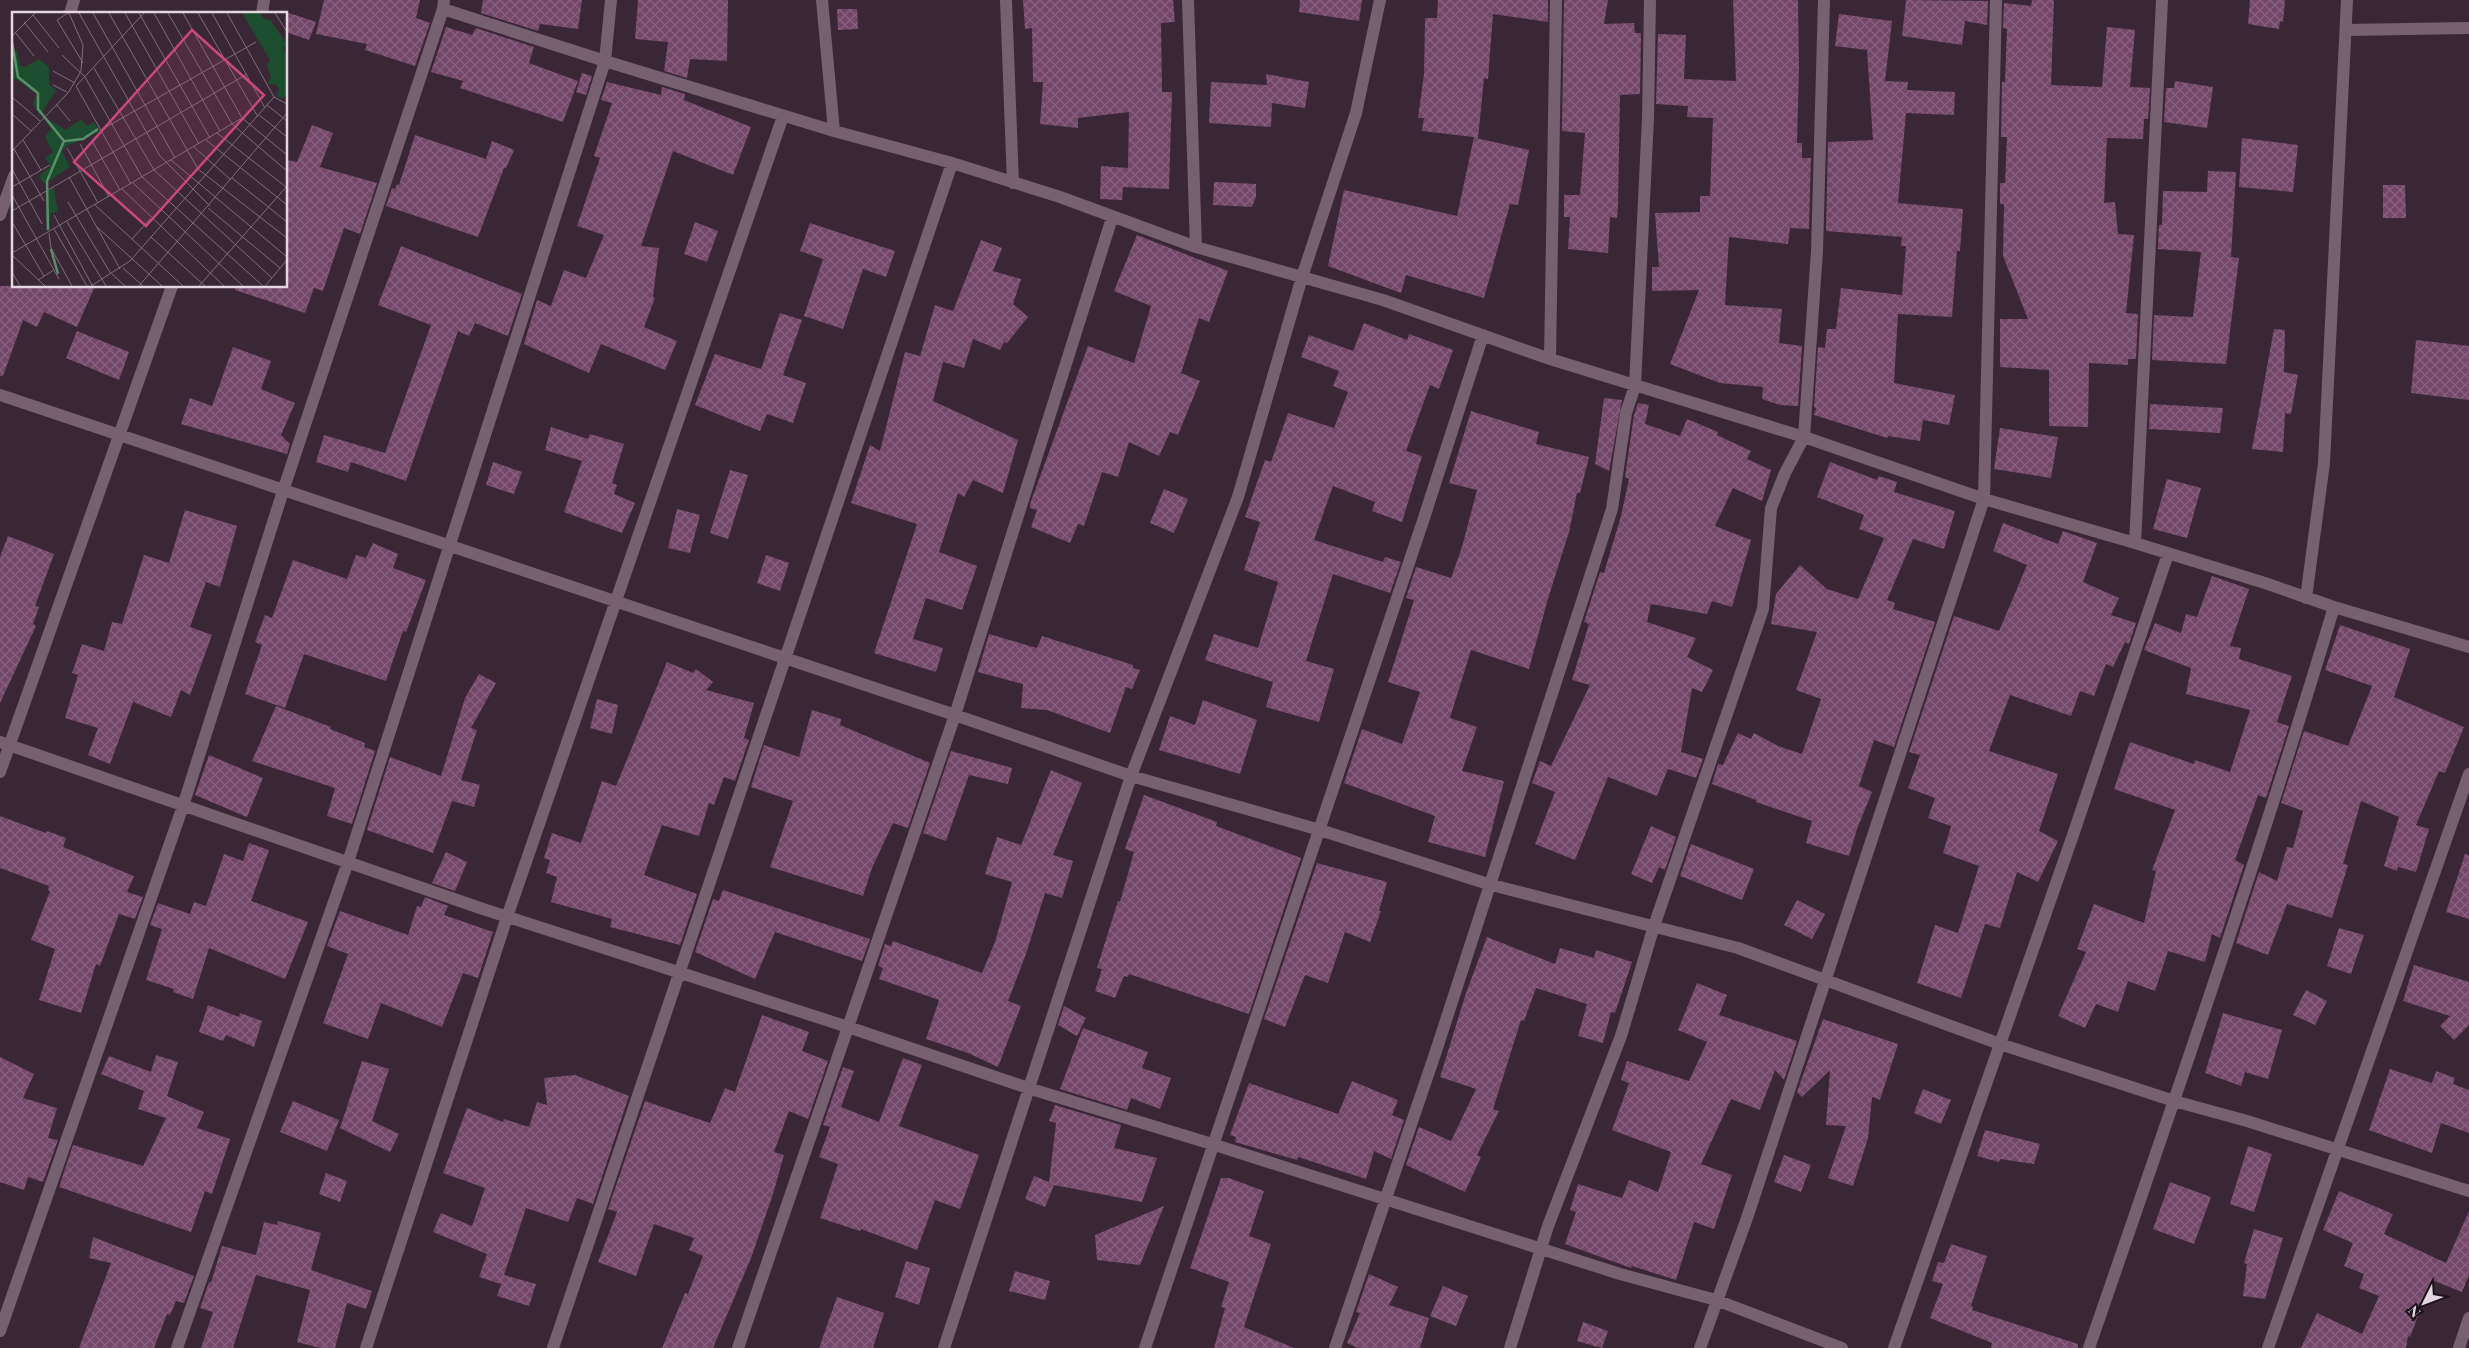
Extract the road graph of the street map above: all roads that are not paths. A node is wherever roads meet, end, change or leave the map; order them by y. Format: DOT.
graph roads {
  1 [pos="611,0"];
  2 [pos="822,0"];
  3 [pos="1006,0"];
  4 [pos="1188,0"];
  5 [pos="1380,0"];
  6 [pos="1556,0"];
  7 [pos="1650,0"];
  8 [pos="1824,0"];
  9 [pos="1996,0"];
  10 [pos="2162,0"];
  11 [pos="2347,0"];
  12 [pos="443,4"];
  13 [pos="2469,28"];
  14 [pos="2347,30"];
  15 [pos="605,61"];
  16 [pos="783,116"];
  17 [pos="834,131"];
  18 [pos="952,163"];
  19 [pos="12,182"];
  20 [pos="1013,183"];
  21 [pos="0,215"];
  22 [pos="1112,218"];
  23 [pos="1196,247"];
  24 [pos="1302,277"];
  25 [pos="171,288"];
  26 [pos="1483,335"];
  27 [pos="1550,359"];
  28 [pos="1635,386"];
  29 [pos="0,396"];
  30 [pos="119,434"];
  31 [pos="1804,437"];
  32 [pos="283,491"];
  33 [pos="1984,499"];
  34 [pos="2135,543"];
  35 [pos="450,546"];
  36 [pos="2168,554"];
  37 [pos="2306,598"];
  38 [pos="615,602"];
  39 [pos="2334,607"];
  40 [pos="2469,647"];
  41 [pos="786,659"];
  42 [pos="956,715"];
  43 [pos="4,744"];
  44 [pos="0,772"];
  45 [pos="2469,774"];
  46 [pos="1131,776"];
  47 [pos="183,806"];
  48 [pos="1320,830"];
  49 [pos="348,862"];
  50 [pos="1488,884"];
  51 [pos="507,917"];
  52 [pos="1654,926"];
  53 [pos="679,972"];
  54 [pos="1823,981"];
  55 [pos="848,1027"];
  56 [pos="2000,1044"];
  57 [pos="1030,1089"];
  58 [pos="2174,1101"];
  59 [pos="1212,1144"];
  60 [pos="2338,1150"];
  61 [pos="2469,1191"];
  62 [pos="1385,1199"];
  63 [pos="1541,1249"];
  64 [pos="1716,1300"];
  65 [pos="2469,1318"];
  66 [pos="0,1331"];
  67 [pos="176,1348"];
  68 [pos="366,1348"];
  69 [pos="553,1348"];
  70 [pos="738,1348"];
  71 [pos="944,1348"];
  72 [pos="1145,1348"];
  73 [pos="1334,1348"];
  74 [pos="1510,1348"];
  75 [pos="1700,1348"];
  76 [pos="1842,1348"];
  77 [pos="1894,1348"];
  78 [pos="2089,1348"];
  79 [pos="2268,1348"];
  80 [pos="2459,1348"];
  1 -- 15 [label="street"];
  2 -- 17 [label="street"];
  3 -- 20 [label="street"];
  4 -- 23 [label="street"];
  5 -- 24 [label="street"];
  6 -- 27 [label="street"];
  7 -- 28 [label="street"];
  8 -- 31 [label="street"];
  9 -- 33 [label="street"];
  10 -- 34 [label="street"];
  11 -- 14 [label="street"];
  12 -- 15 [label="street"];
  12 -- 32 [label="street"];
  13 -- 14 [label="street"];
  14 -- 37 [label="street"];
  15 -- 16 [label="street"];
  15 -- 35 [label="street"];
  16 -- 17 [label="street"];
  16 -- 38 [label="street"];
  17 -- 18 [label="street"];
  18 -- 20 [label="street"];
  18 -- 41 [label="street"];
  19 -- 21 [label="street"];
  20 -- 22 [label="street"];
  22 -- 23 [label="street"];
  22 -- 42 [label="street"];
  23 -- 24 [label="street"];
  24 -- 26 [label="street"];
  24 -- 46 [label="street"];
  25 -- 30 [label="street"];
  26 -- 27 [label="street"];
  26 -- 48 [label="street"];
  27 -- 28 [label="street"];
  28 -- 31 [label="street"];
  28 -- 50 [label="street"];
  29 -- 30 [label="street"];
  30 -- 32 [label="street"];
  30 -- 43 [label="street"];
  31 -- 33 [label="street"];
  31 -- 52 [label="street"];
  32 -- 35 [label="street"];
  32 -- 47 [label="street"];
  33 -- 34 [label="street"];
  33 -- 54 [label="street"];
  34 -- 36 [label="street"];
  35 -- 38 [label="street"];
  35 -- 49 [label="street"];
  36 -- 37 [label="street"];
  36 -- 56 [label="street"];
  37 -- 39 [label="street"];
  38 -- 41 [label="street"];
  38 -- 51 [label="street"];
  39 -- 40 [label="street"];
  39 -- 58 [label="street"];
  41 -- 42 [label="street"];
  41 -- 53 [label="street"];
  42 -- 46 [label="street"];
  42 -- 55 [label="street"];
  43 -- 44 [label="street"];
  43 -- 47 [label="street"];
  45 -- 60 [label="street"];
  46 -- 48 [label="street"];
  46 -- 57 [label="street"];
  47 -- 49 [label="street"];
  47 -- 66 [label="street"];
  48 -- 50 [label="street"];
  48 -- 59 [label="street"];
  49 -- 51 [label="street"];
  49 -- 67 [label="street"];
  50 -- 52 [label="street"];
  50 -- 62 [label="street"];
  51 -- 53 [label="street"];
  51 -- 68 [label="street"];
  52 -- 54 [label="street"];
  52 -- 63 [label="street"];
  53 -- 55 [label="street"];
  53 -- 69 [label="street"];
  54 -- 56 [label="street"];
  54 -- 64 [label="street"];
  55 -- 57 [label="street"];
  55 -- 70 [label="street"];
  56 -- 58 [label="street"];
  56 -- 77 [label="street"];
  57 -- 59 [label="street"];
  57 -- 71 [label="street"];
  58 -- 60 [label="street"];
  58 -- 78 [label="street"];
  59 -- 62 [label="street"];
  59 -- 72 [label="street"];
  60 -- 61 [label="street"];
  60 -- 79 [label="street"];
  62 -- 63 [label="street"];
  62 -- 73 [label="street"];
  63 -- 64 [label="street"];
  63 -- 74 [label="street"];
  64 -- 75 [label="street"];
  64 -- 76 [label="street"];
  65 -- 80 [label="street"];
}
